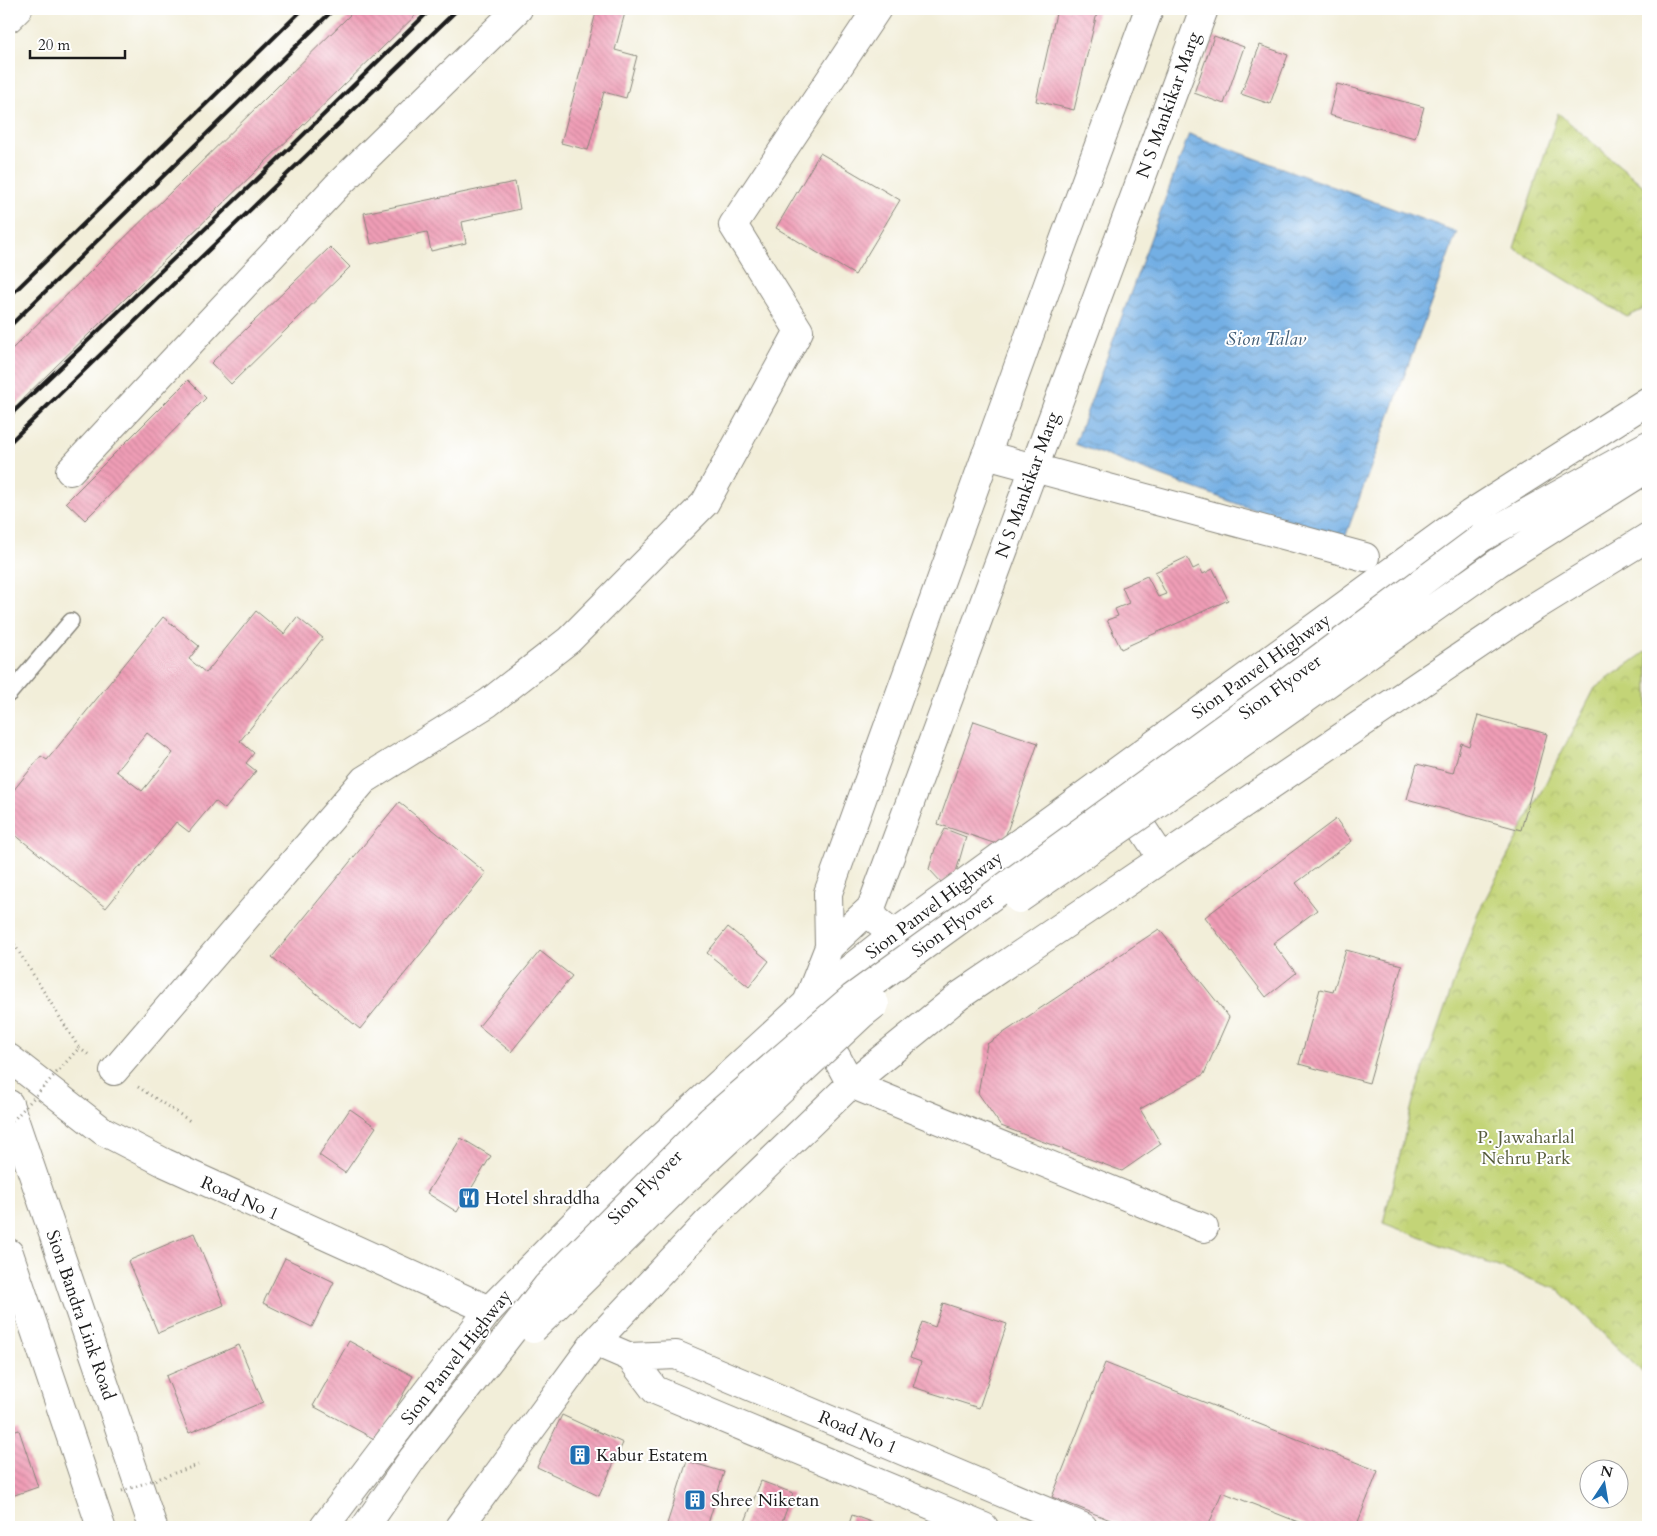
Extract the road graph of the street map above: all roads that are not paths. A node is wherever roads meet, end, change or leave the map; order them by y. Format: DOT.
graph roads {
  1 [pos="18,9"];
  2 [pos="518,9"];
  3 [pos="877,9"];
  4 [pos="1149,9"];
  5 [pos="1204,9"];
  6 [pos="9,18"];
  7 [pos="1648,401"];
  8 [pos="1648,445"];
  9 [pos="986,454"];
  10 [pos="1034,467"];
  11 [pos="1648,468"];
  12 [pos="70,471"];
  13 [pos="1648,537"];
  14 [pos="1365,557"];
  15 [pos="71,621"];
  16 [pos="9,694"];
  17 [pos="1108,777"];
  18 [pos="1162,858"];
  19 [pos="871,908"];
  20 [pos="894,934"];
  21 [pos="829,947"];
  22 [pos="808,1003"];
  23 [pos="9,1058"];
  24 [pos="114,1071"];
  25 [pos="852,1084"];
  26 [pos="9,1104"];
  27 [pos="1204,1228"];
  28 [pos="9,1253"];
  29 [pos="489,1310"];
  30 [pos="594,1342"];
  31 [pos="630,1357"];
  32 [pos="101,1527"];
  33 [pos="153,1527"];
  34 [pos="324,1527"];
  35 [pos="365,1527"];
  36 [pos="383,1527"];
  37 [pos="459,1527"];
  38 [pos="984,1527"];
  39 [pos="1083,1527"];
  1 -- 6 [label="main road"];
  2 -- 12 [label="main road"];
  3 -- 24 [label="main road"];
  4 -- 9 [label="main road, N S Mankikar Marg"];
  5 -- 10 [label="main road, N S Mankikar Marg"];
  7 -- 17 [label="main road, Sion Panvel Highway"];
  8 -- 35 [label="main road, Sion Flyover, bridge"];
  9 -- 10 [label="main road"];
  9 -- 21 [label="main road, N S Mankikar Marg"];
  10 -- 14 [label="main road"];
  10 -- 19 [label="main road, N S Mankikar Marg"];
  11 -- 36 [label="main road, Sion Flyover, bridge"];
  13 -- 18 [label="main road"];
  15 -- 16 [label="lane"];
  17 -- 18 [label="main road"];
  17 -- 20 [label="main road, Sion Panvel Highway"];
  18 -- 25 [label="main road"];
  19 -- 20 [label="main road"];
  19 -- 21 [label="main road, N S Mankikar Marg"];
  20 -- 22 [label="main road, Sion Panvel Highway"];
  21 -- 22 [label="main road, N S Mankikar Marg"];
  22 -- 25 [label="main road"];
  22 -- 29 [label="main road, Sion Panvel Highway"];
  23 -- 29 [label="main road, Road No 1"];
  25 -- 27 [label="main road"];
  25 -- 30 [label="main road"];
  26 -- 33 [label="main road, Sion Bandra Link Road"];
  28 -- 32 [label="main road"];
  29 -- 34 [label="main road, Sion Panvel Highway"];
  30 -- 31 [label="main road, Road No 1"];
  30 -- 37 [label="main road"];
  31 -- 38 [label="main road"];
  31 -- 39 [label="main road, Road No 1"];
}
